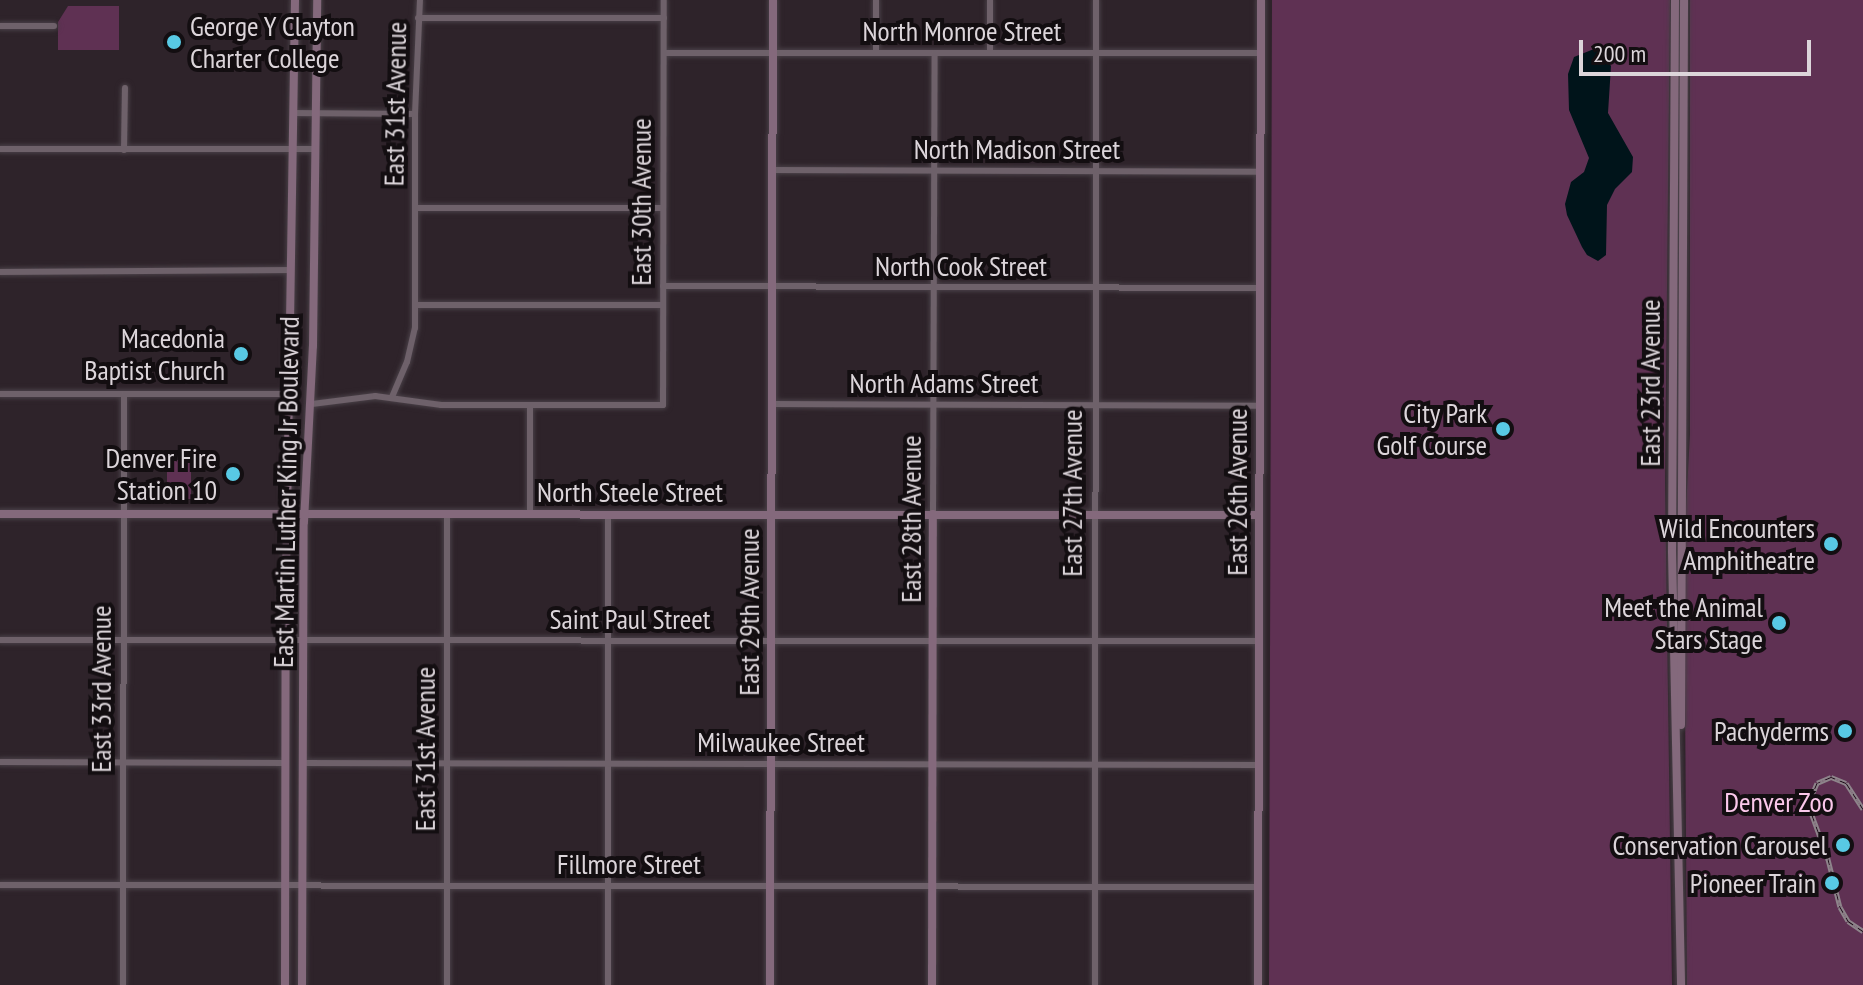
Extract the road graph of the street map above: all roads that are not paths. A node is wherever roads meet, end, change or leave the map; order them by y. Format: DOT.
graph roads {
  1 [pos="295,0"];
  2 [pos="317,0"];
  3 [pos="420,0"];
  4 [pos="664,0"];
  5 [pos="773,0"];
  6 [pos="876,0"];
  7 [pos="990,0"];
  8 [pos="1096,0"];
  9 [pos="1261,0"];
  10 [pos="1675,0"];
  11 [pos="1684,0"];
  12 [pos="418,18"];
  13 [pos="664,18"];
  14 [pos="0,26"];
  15 [pos="54,26"];
  16 [pos="664,53"];
  17 [pos="773,53"];
  18 [pos="876,53"];
  19 [pos="935,53"];
  20 [pos="990,53"];
  21 [pos="1096,53"];
  22 [pos="1261,53"];
  23 [pos="125,88"];
  24 [pos="293,113"];
  25 [pos="314,113"];
  26 [pos="415,114"];
  27 [pos="0,149"];
  28 [pos="292,149"];
  29 [pos="314,149"];
  30 [pos="124,150"];
  31 [pos="773,170"];
  32 [pos="935,170"];
  33 [pos="1096,171"];
  34 [pos="1260,172"];
  35 [pos="416,208"];
  36 [pos="663,208"];
  37 [pos="291,270"];
  38 [pos="0,272"];
  39 [pos="663,286"];
  40 [pos="934,287"];
  41 [pos="772,288"];
  42 [pos="1260,288"];
  43 [pos="1096,289"];
  44 [pos="415,305"];
  45 [pos="663,305"];
  46 [pos="0,394"];
  47 [pos="124,394"];
  48 [pos="290,394"];
  49 [pos="392,397"];
  50 [pos="316,403"];
  51 [pos="772,404"];
  52 [pos="530,405"];
  53 [pos="934,405"];
  54 [pos="1094,406"];
  55 [pos="1260,406"];
  56 [pos="447,513"];
  57 [pos="530,513"];
  58 [pos="0,514"];
  59 [pos="124,514"];
  60 [pos="304,514"];
  61 [pos="608,514"];
  62 [pos="771,514"];
  63 [pos="933,514"];
  64 [pos="287,515"];
  65 [pos="1094,515"];
  66 [pos="1259,515"];
  67 [pos="0,640"];
  68 [pos="123,640"];
  69 [pos="286,640"];
  70 [pos="304,640"];
  71 [pos="447,640"];
  72 [pos="608,640"];
  73 [pos="770,641"];
  74 [pos="933,641"];
  75 [pos="1095,641"];
  76 [pos="1259,641"];
  77 [pos="0,762"];
  78 [pos="123,762"];
  79 [pos="286,763"];
  80 [pos="303,763"];
  81 [pos="447,764"];
  82 [pos="608,764"];
  83 [pos="771,764"];
  84 [pos="932,764"];
  85 [pos="1094,765"];
  86 [pos="1258,765"];
  87 [pos="1679,766"];
  88 [pos="0,885"];
  89 [pos="123,885"];
  90 [pos="303,885"];
  91 [pos="286,886"];
  92 [pos="608,886"];
  93 [pos="770,886"];
  94 [pos="932,886"];
  95 [pos="1095,887"];
  96 [pos="1258,887"];
  97 [pos="446,888"];
  98 [pos="123,985"];
  99 [pos="285,985"];
  100 [pos="302,985"];
  101 [pos="447,985"];
  102 [pos="608,985"];
  103 [pos="770,985"];
  104 [pos="932,985"];
  105 [pos="1095,985"];
  106 [pos="1258,985"];
  107 [pos="1681,985"];
  1 -- 24 [label="main road, East Martin Luther King Jr Boulevard"];
  2 -- 25 [label="main road, East Martin Luther King Jr Boulevard"];
  3 -- 12 [label="street, East 31st Avenue"];
  4 -- 13 [label="street, East 30th Avenue"];
  5 -- 17 [label="main road, East 29th Avenue"];
  6 -- 18 [label="street"];
  7 -- 20 [label="street"];
  8 -- 21 [label="street, East 27th Avenue"];
  9 -- 22 [label="main road, East 26th Avenue"];
  10 -- 87 [label="main road, East 23rd Avenue"];
  11 -- 87 [label="main road, East 23rd Avenue"];
  12 -- 13 [label="street"];
  12 -- 26 [label="street, East 31st Avenue"];
  13 -- 16 [label="street, East 30th Avenue"];
  14 -- 15 [label="street"];
  16 -- 17 [label="street, North Monroe Street"];
  16 -- 36 [label="street, East 30th Avenue"];
  17 -- 18 [label="street, North Monroe Street"];
  17 -- 31 [label="main road, East 29th Avenue"];
  18 -- 19 [label="street, North Monroe Street"];
  19 -- 20 [label="street, North Monroe Street"];
  19 -- 32 [label="street, East 28th Avenue"];
  20 -- 21 [label="street, North Monroe Street"];
  21 -- 22 [label="street, North Monroe Street"];
  21 -- 33 [label="street, East 27th Avenue"];
  22 -- 34 [label="main road, East 26th Avenue"];
  23 -- 30 [label="street"];
  24 -- 25 [label="street"];
  24 -- 28 [label="main road, East Martin Luther King Jr Boulevard"];
  25 -- 26 [label="street"];
  25 -- 29 [label="main road, East Martin Luther King Jr Boulevard"];
  26 -- 35 [label="street, East 31st Avenue"];
  27 -- 30 [label="street"];
  28 -- 29 [label="street"];
  28 -- 30 [label="street"];
  28 -- 37 [label="main road, East Martin Luther King Jr Boulevard"];
  29 -- 50 [label="main road, East Martin Luther King Jr Boulevard"];
  31 -- 32 [label="street, North Madison Street"];
  31 -- 41 [label="main road, East 29th Avenue"];
  32 -- 33 [label="street, North Madison Street"];
  32 -- 40 [label="street, East 28th Avenue"];
  33 -- 34 [label="street, North Madison Street"];
  33 -- 43 [label="street, East 27th Avenue"];
  34 -- 42 [label="main road, East 26th Avenue"];
  35 -- 36 [label="street"];
  35 -- 44 [label="street, East 31st Avenue"];
  36 -- 39 [label="street, East 30th Avenue"];
  37 -- 38 [label="street"];
  37 -- 48 [label="main road, East Martin Luther King Jr Boulevard"];
  39 -- 41 [label="street, North Cook Street"];
  39 -- 45 [label="street, East 30th Avenue"];
  40 -- 41 [label="street, North Cook Street"];
  40 -- 43 [label="street, North Cook Street"];
  40 -- 53 [label="street, East 28th Avenue"];
  41 -- 51 [label="main road, East 29th Avenue"];
  42 -- 43 [label="street, North Cook Street"];
  42 -- 55 [label="main road, East 26th Avenue"];
  43 -- 54 [label="street, East 27th Avenue"];
  44 -- 45 [label="street"];
  44 -- 49 [label="street, East 31st Avenue"];
  45 -- 52 [label="street, East 30th Avenue"];
  46 -- 47 [label="street"];
  47 -- 48 [label="street"];
  47 -- 59 [label="street, East 33rd Avenue"];
  48 -- 64 [label="main road, East Martin Luther King Jr Boulevard"];
  49 -- 50 [label="street"];
  49 -- 52 [label="street"];
  50 -- 60 [label="main road, East Martin Luther King Jr Boulevard"];
  51 -- 53 [label="street, North Adams Street"];
  51 -- 62 [label="main road, East 29th Avenue"];
  52 -- 57 [label="street"];
  53 -- 54 [label="street, North Adams Street"];
  53 -- 63 [label="street, East 28th Avenue"];
  54 -- 55 [label="street, North Adams Street"];
  54 -- 65 [label="street, East 27th Avenue"];
  55 -- 66 [label="main road, East 26th Avenue"];
  56 -- 57 [label="main road, North Steele Street"];
  56 -- 60 [label="main road, North Steele Street"];
  56 -- 71 [label="street, East 31st Avenue"];
  57 -- 61 [label="main road, North Steele Street"];
  58 -- 59 [label="main road, North Steele Street"];
  59 -- 64 [label="main road, North Steele Street"];
  59 -- 68 [label="street, East 33rd Avenue"];
  60 -- 64 [label="main road, North Steele Street"];
  60 -- 70 [label="main road, East Martin Luther King Jr Boulevard"];
  61 -- 62 [label="main road, North Steele Street"];
  61 -- 72 [label="street"];
  62 -- 63 [label="main road, North Steele Street"];
  62 -- 73 [label="main road, East 29th Avenue"];
  63 -- 65 [label="main road, North Steele Street"];
  63 -- 74 [label="main road, East 28th Avenue"];
  64 -- 69 [label="main road, East Martin Luther King Jr Boulevard"];
  65 -- 66 [label="main road, North Steele Street"];
  65 -- 75 [label="street, East 27th Avenue"];
  66 -- 76 [label="main road, East 26th Avenue"];
  67 -- 68 [label="street, Saint Paul Street"];
  68 -- 69 [label="street, Saint Paul Street"];
  68 -- 78 [label="street, East 33rd Avenue"];
  69 -- 70 [label="street, Saint Paul Street"];
  69 -- 79 [label="main road, East Martin Luther King Jr Boulevard"];
  70 -- 71 [label="street, Saint Paul Street"];
  70 -- 80 [label="main road, East Martin Luther King Jr Boulevard"];
  71 -- 72 [label="street, Saint Paul Street"];
  71 -- 81 [label="street, East 31st Avenue"];
  72 -- 73 [label="street, Saint Paul Street"];
  72 -- 82 [label="street"];
  73 -- 74 [label="street, Saint Paul Street"];
  73 -- 83 [label="main road, East 29th Avenue"];
  74 -- 75 [label="street, Saint Paul Street"];
  74 -- 84 [label="main road, East 28th Avenue"];
  75 -- 76 [label="street, Saint Paul Street"];
  75 -- 85 [label="street, East 27th Avenue"];
  76 -- 86 [label="main road, East 26th Avenue"];
  77 -- 78 [label="street"];
  78 -- 79 [label="street"];
  78 -- 89 [label="street, East 33rd Avenue"];
  79 -- 91 [label="main road, East Martin Luther King Jr Boulevard"];
  80 -- 81 [label="street, Milwaukee Street"];
  80 -- 90 [label="main road, East Martin Luther King Jr Boulevard"];
  81 -- 82 [label="street, Milwaukee Street"];
  81 -- 97 [label="street, East 31st Avenue"];
  82 -- 83 [label="street, Milwaukee Street"];
  82 -- 92 [label="street"];
  83 -- 84 [label="street, Milwaukee Street"];
  83 -- 93 [label="main road, East 29th Avenue"];
  84 -- 85 [label="street, Milwaukee Street"];
  84 -- 94 [label="main road, East 28th Avenue"];
  85 -- 86 [label="street, Milwaukee Street"];
  85 -- 95 [label="street, East 27th Avenue"];
  86 -- 96 [label="main road, East 26th Avenue"];
  87 -- 107 [label="main road, East 23rd Avenue"];
  88 -- 89 [label="street, Fillmore Street"];
  89 -- 91 [label="street, Fillmore Street"];
  89 -- 98 [label="street, East 33rd Avenue"];
  90 -- 91 [label="street, Fillmore Street"];
  90 -- 97 [label="street, Fillmore Street"];
  90 -- 100 [label="main road, East Martin Luther King Jr Boulevard"];
  91 -- 99 [label="main road, East Martin Luther King Jr Boulevard"];
  92 -- 93 [label="street, Fillmore Street"];
  92 -- 97 [label="street, Fillmore Street"];
  92 -- 102 [label="street"];
  93 -- 94 [label="street, Fillmore Street"];
  93 -- 103 [label="main road, East 29th Avenue"];
  94 -- 95 [label="street, Fillmore Street"];
  94 -- 104 [label="main road, East 28th Avenue"];
  95 -- 96 [label="street, Fillmore Street"];
  95 -- 105 [label="street, East 27th Avenue"];
  96 -- 106 [label="main road, East 26th Avenue"];
  97 -- 101 [label="street, East 31st Avenue"];
}
